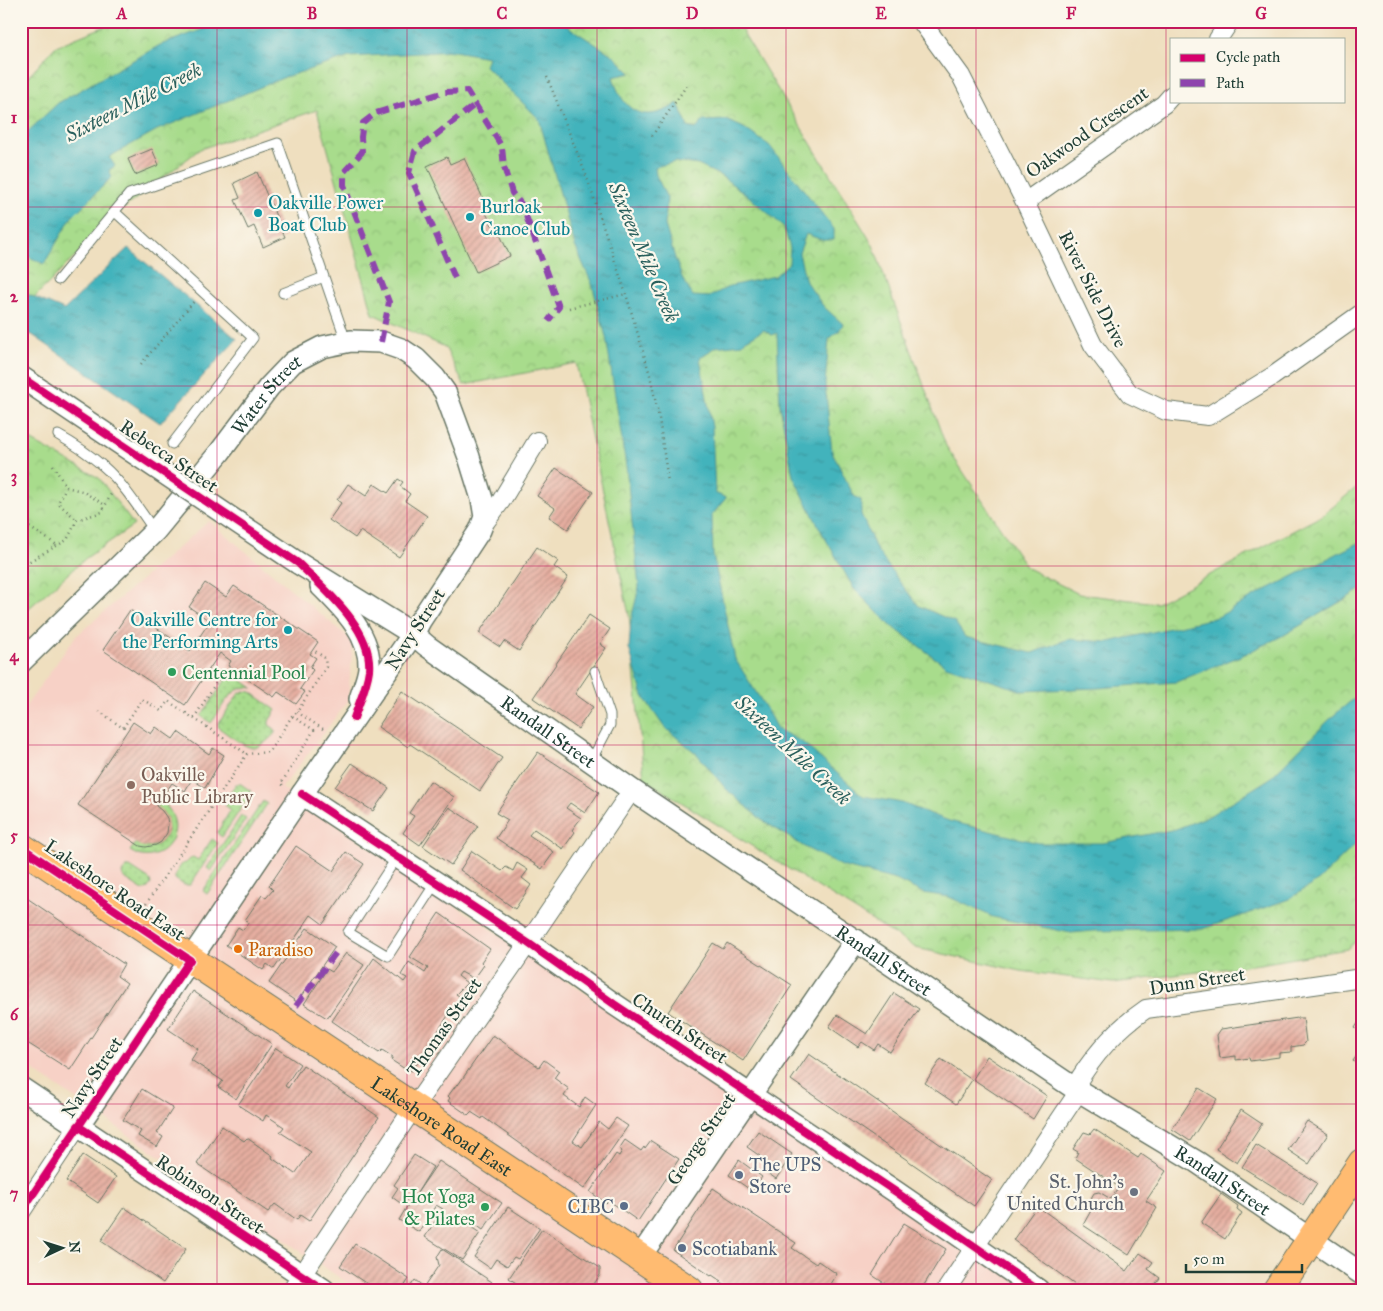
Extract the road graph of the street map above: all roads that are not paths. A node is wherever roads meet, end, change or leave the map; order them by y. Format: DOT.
graph roads {
  1 [pos="921,21"];
  2 [pos="1230,21"];
  3 [pos="1219,38"];
  4 [pos="1170,97"];
  5 [pos="1025,202"];
  6 [pos="114,212"];
  7 [pos="324,277"];
  8 [pos="58,280"];
  9 [pos="284,293"];
  10 [pos="1362,313"];
  11 [pos="347,342"];
  12 [pos="21,377"];
  13 [pos="58,435"];
  14 [pos="537,441"];
  15 [pos="172,444"];
  16 [pos="480,530"];
  17 [pos="155,531"];
  18 [pos="298,563"];
  19 [pos="413,634"];
  20 [pos="21,662"];
  21 [pos="595,671"];
  22 [pos="354,718"];
  23 [pos="591,761"];
  24 [pos="293,789"];
  25 [pos="632,790"];
  26 [pos="21,847"];
  27 [pos="397,857"];
  28 [pos="436,882"];
  29 [pos="856,940"];
  30 [pos="528,943"];
  31 [pos="190,960"];
  32 [pos="1362,978"];
  33 [pos="21,1088"];
  34 [pos="1076,1089"];
  35 [pos="751,1095"];
  36 [pos="414,1107"];
  37 [pos="78,1126"];
  38 [pos="1362,1163"];
  39 [pos="21,1212"];
  40 [pos="1312,1239"];
  41 [pos="975,1247"];
  42 [pos="640,1257"];
  43 [pos="1362,1274"];
  44 [pos="297,1282"];
  45 [pos="324,1290"];
  46 [pos="689,1290"];
  47 [pos="946,1290"];
  48 [pos="1038,1290"];
  49 [pos="1276,1290"];
  1 -- 5 [label="street, River Side Drive"];
  2 -- 3 [label="street"];
  4 -- 5 [label="street, Oakwood Crescent"];
  5 -- 10 [label="street, River Side Drive"];
  6 -- 7 [label="lane"];
  6 -- 8 [label="lane"];
  6 -- 15 [label="lane"];
  7 -- 9 [label="lane"];
  7 -- 11 [label="lane"];
  11 -- 16 [label="street, Water Street"];
  11 -- 17 [label="street, Water Street"];
  12 -- 18 [label="street, Rebecca Street, bridge"];
  13 -- 17 [label="lane"];
  14 -- 16 [label="street, Navy Street"];
  16 -- 19 [label="street, Navy Street"];
  17 -- 20 [label="street, Water Street"];
  18 -- 19 [label="street, Rebecca Street"];
  18 -- 22 [label="street"];
  19 -- 22 [label="street, Navy Street"];
  19 -- 23 [label="street, Randall Street"];
  21 -- 23 [label="lane"];
  22 -- 24 [label="street, Navy Street"];
  23 -- 25 [label="street, Randall Street"];
  24 -- 27 [label="street, Church Street"];
  24 -- 31 [label="street, Navy Street"];
  25 -- 29 [label="street, Randall Street"];
  25 -- 30 [label="street, Thomas Street"];
  26 -- 31 [label="main road, Lakeshore Road East"];
  27 -- 28 [label="street, Church Street"];
  27 -- 28 [label="lane"];
  28 -- 30 [label="street, Church Street"];
  29 -- 34 [label="street, Randall Street"];
  29 -- 35 [label="street, George Street"];
  30 -- 35 [label="street, Church Street"];
  30 -- 36 [label="street, Thomas Street"];
  31 -- 36 [label="main road, Lakeshore Road East"];
  31 -- 37 [label="street, Navy Street"];
  32 -- 34 [label="street, Dunn Street"];
  33 -- 37 [label="street, Robinson Street"];
  34 -- 40 [label="street, Randall Street"];
  34 -- 41 [label="street, Dunn Street"];
  35 -- 41 [label="street, Church Street"];
  35 -- 42 [label="street, George Street"];
  36 -- 42 [label="main road, Lakeshore Road East"];
  36 -- 44 [label="street, Thomas Street"];
  37 -- 39 [label="street, Navy Street"];
  37 -- 44 [label="street, Robinson Street"];
  38 -- 40 [label="main road"];
  40 -- 43 [label="street, Randall Street"];
  40 -- 49 [label="main road"];
  41 -- 47 [label="street, Dunn Street"];
  41 -- 48 [label="street, Church Street"];
  42 -- 46 [label="main road, Lakeshore Road East"];
  44 -- 45 [label="street, Robinson Street"];
}
